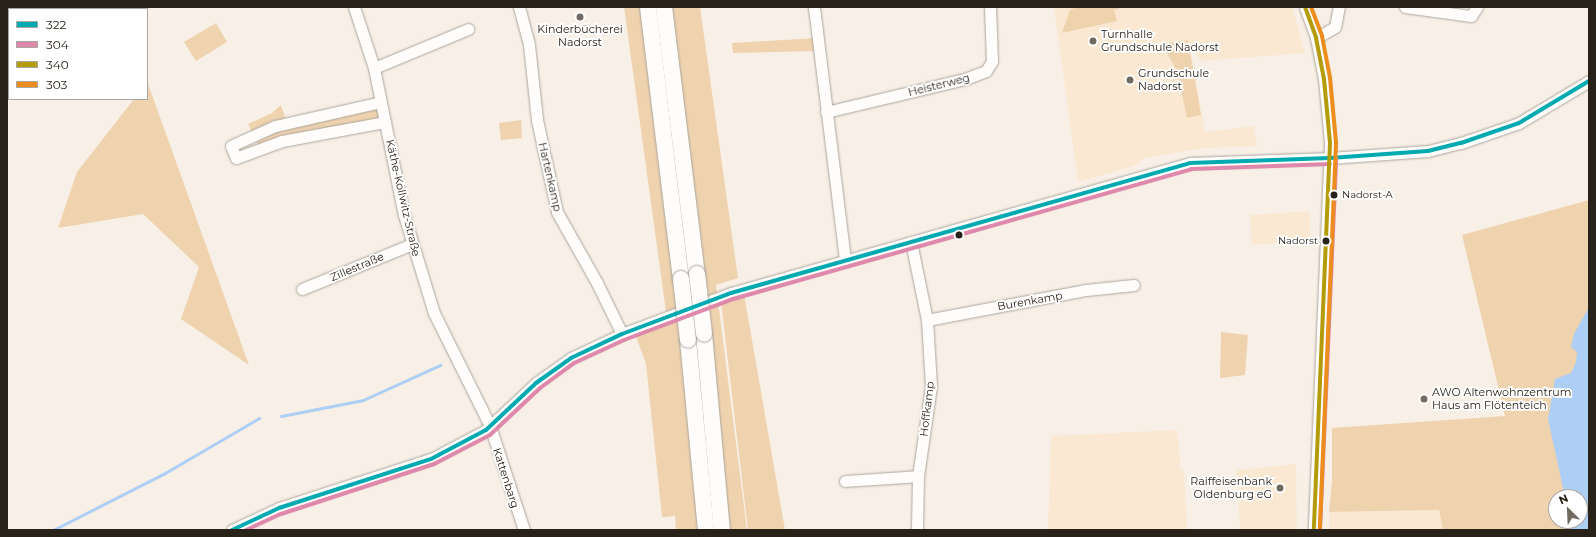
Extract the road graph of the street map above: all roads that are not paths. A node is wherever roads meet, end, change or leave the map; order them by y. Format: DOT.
graph roads {
  1 [pos="354,7"];
  2 [pos="519,7"];
  3 [pos="648,7"];
  4 [pos="664,7"];
  5 [pos="814,7"];
  6 [pos="990,7"];
  7 [pos="1305,7"];
  8 [pos="1339,7"];
  9 [pos="1405,7"];
  10 [pos="1477,7"];
  11 [pos="468,29"];
  12 [pos="1316,38"];
  13 [pos="374,68"];
  14 [pos="1589,81"];
  15 [pos="381,102"];
  16 [pos="826,112"];
  17 [pos="384,122"];
  18 [pos="1330,158"];
  19 [pos="911,242"];
  20 [pos="412,244"];
  21 [pos="845,261"];
  22 [pos="1134,285"];
  23 [pos="302,289"];
  24 [pos="927,320"];
  25 [pos="622,334"];
  26 [pos="490,426"];
  27 [pos="918,476"];
  28 [pos="845,481"];
  29 [pos="232,530"];
  30 [pos="524,530"];
  31 [pos="706,530"];
  32 [pos="722,530"];
  33 [pos="917,530"];
  34 [pos="1314,530"];
  1 -- 13 [label="street, Käthe-Kollwitz-Straße"];
  2 -- 25 [label="street, Hartenkamp"];
  3 -- 31 [label="highway, bridge"];
  4 -- 32 [label="highway, bridge"];
  5 -- 16 [label="street"];
  6 -- 16 [label="street, Heisterweg"];
  7 -- 12 [label="street"];
  8 -- 12 [label="street"];
  9 -- 10 [label="street"];
  11 -- 13 [label="street"];
  12 -- 18 [label="street"];
  13 -- 15 [label="street, Käthe-Kollwitz-Straße"];
  14 -- 18 [label="street"];
  15 -- 17 [label="street, Käthe-Kollwitz-Straße"];
  15 -- 17 [label="street"];
  16 -- 21 [label="street"];
  17 -- 20 [label="street, Käthe-Kollwitz-Straße"];
  18 -- 19 [label="street"];
  18 -- 34 [label="street"];
  19 -- 21 [label="street"];
  19 -- 24 [label="street, Hoffkamp"];
  20 -- 23 [label="street, Zillestraße"];
  20 -- 26 [label="street, Käthe-Kollwitz-Straße"];
  21 -- 25 [label="street"];
  22 -- 24 [label="street, Burenkamp"];
  24 -- 27 [label="street, Hoffkamp"];
  25 -- 26 [label="street"];
  26 -- 29 [label="street"];
  26 -- 30 [label="street, Kattenbarg"];
  27 -- 28 [label="street"];
  27 -- 33 [label="street, Hoffkamp"];
}
